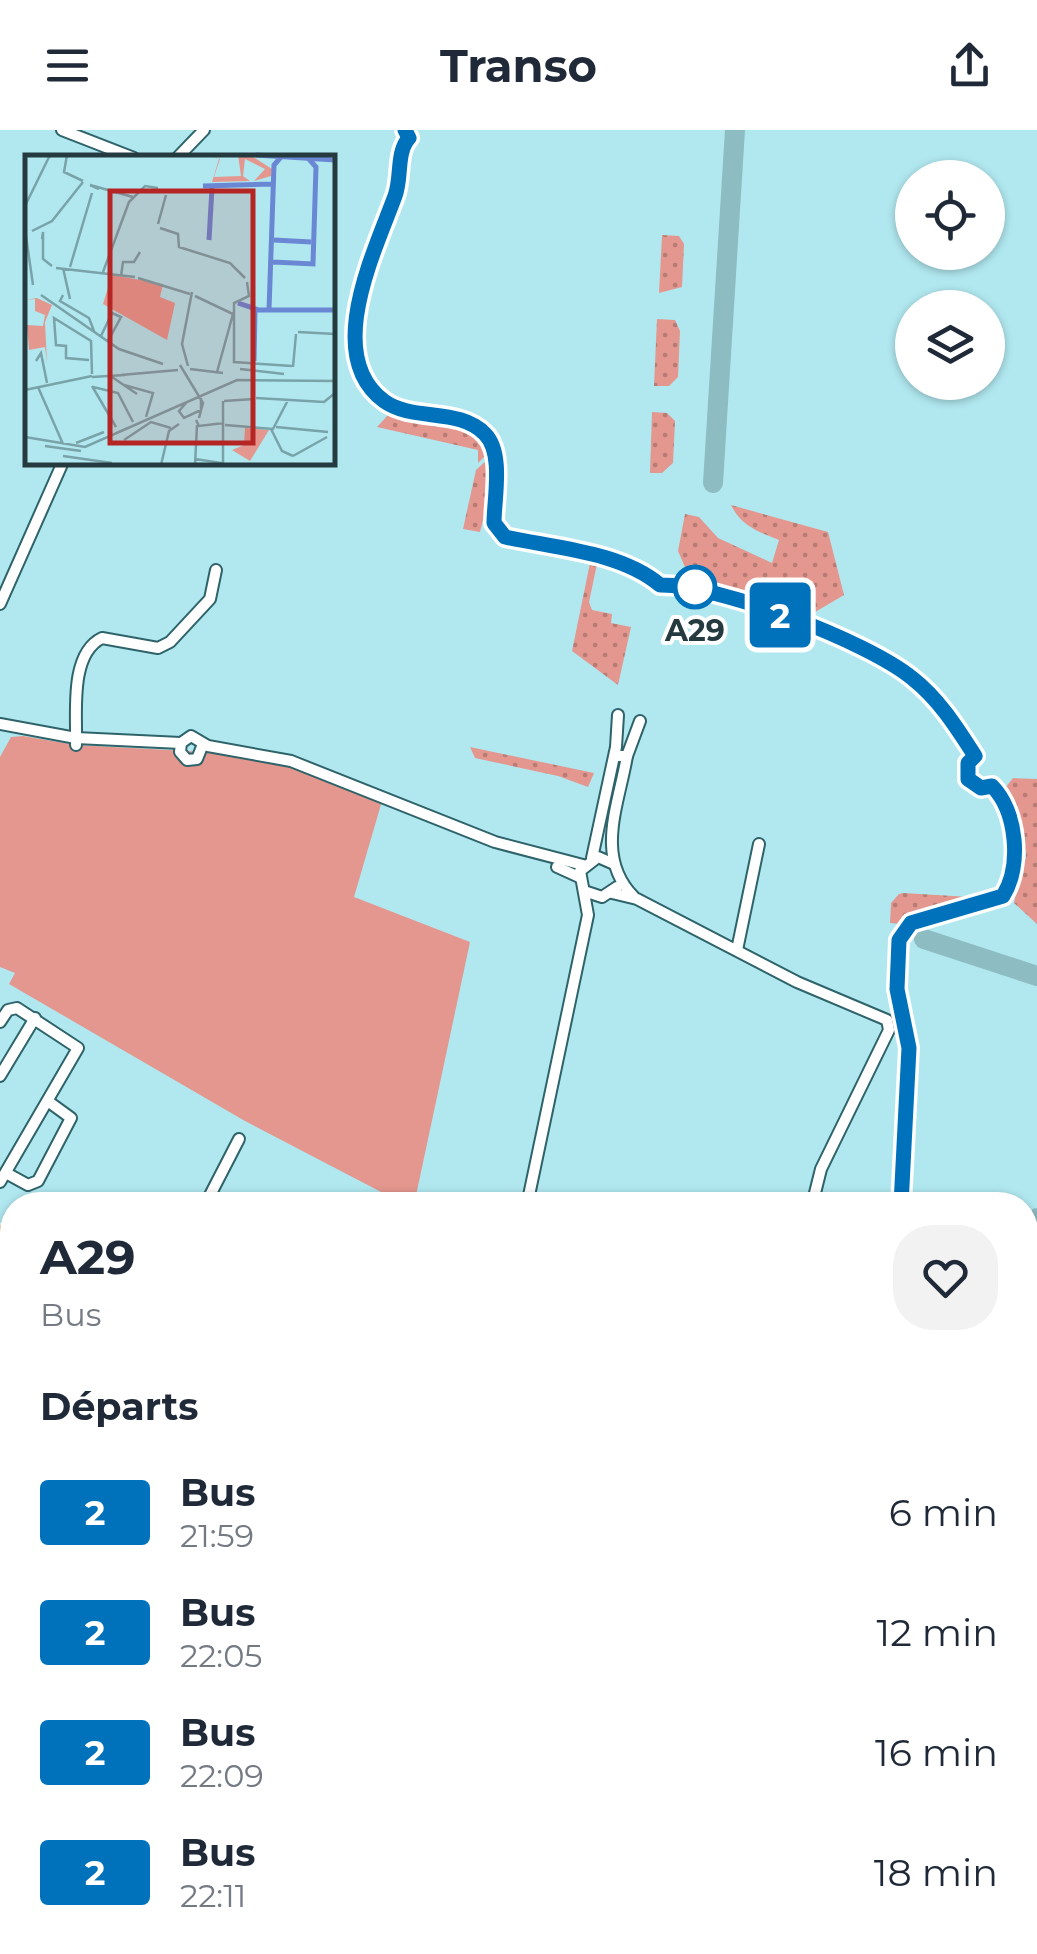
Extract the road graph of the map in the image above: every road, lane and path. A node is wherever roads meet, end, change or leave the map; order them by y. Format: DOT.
graph roads {
  1 [pos="62,130"];
  2 [pos="204,130"];
  3 [pos="126,155"];
  4 [pos="180,155"];
  5 [pos="62,465"];
  6 [pos="216,570"];
  7 [pos="0,604"];
  8 [pos="618,715"];
  9 [pos="0,727"];
  10 [pos="615,732"];
  11 [pos="76,741"];
  12 [pos="203,744"];
  13 [pos="180,748"];
  14 [pos="622,752"];
  15 [pos="200,757"];
  16 [pos="759,843"];
  17 [pos="614,864"];
  18 [pos="585,867"];
  19 [pos="620,876"];
  20 [pos="583,890"];
  21 [pos="607,895"];
  22 [pos="637,899"];
  23 [pos="588,915"];
  24 [pos="737,950"];
  25 [pos="35,1018"];
  26 [pos="0,1022"];
  27 [pos="0,1076"];
  28 [pos="48,1102"];
  29 [pos="239,1139"];
  30 [pos="3,1178"];
  31 [pos="212,1192"];
  32 [pos="530,1192"];
  33 [pos="815,1192"];
  1 -- 3 [label="street"];
  2 -- 4 [label="street"];
  5 -- 7 [label="street"];
  6 -- 11 [label="street"];
  8 -- 10 [label="street"];
  9 -- 11 [label="street"];
  10 -- 14 [label="street"];
  10 -- 14 [label="street"];
  11 -- 13 [label="street"];
  12 -- 13 [label="street"];
  12 -- 15 [label="street"];
  12 -- 18 [label="street"];
  13 -- 15 [label="street"];
  14 -- 17 [label="street"];
  14 -- 18 [label="street"];
  15 -- 18 [label="street"];
  16 -- 24 [label="street"];
  17 -- 18 [label="street"];
  17 -- 19 [label="street"];
  18 -- 20 [label="street"];
  19 -- 21 [label="street"];
  19 -- 22 [label="street"];
  20 -- 21 [label="street"];
  20 -- 23 [label="street"];
  21 -- 22 [label="street"];
  21 -- 23 [label="street"];
  22 -- 24 [label="street"];
  23 -- 32 [label="street"];
  24 -- 33 [label="street"];
  25 -- 26 [label="street"];
  25 -- 27 [label="street"];
  25 -- 28 [label="street"];
  28 -- 30 [label="street"];
  28 -- 30 [label="street"];
  29 -- 31 [label="street"];
}
